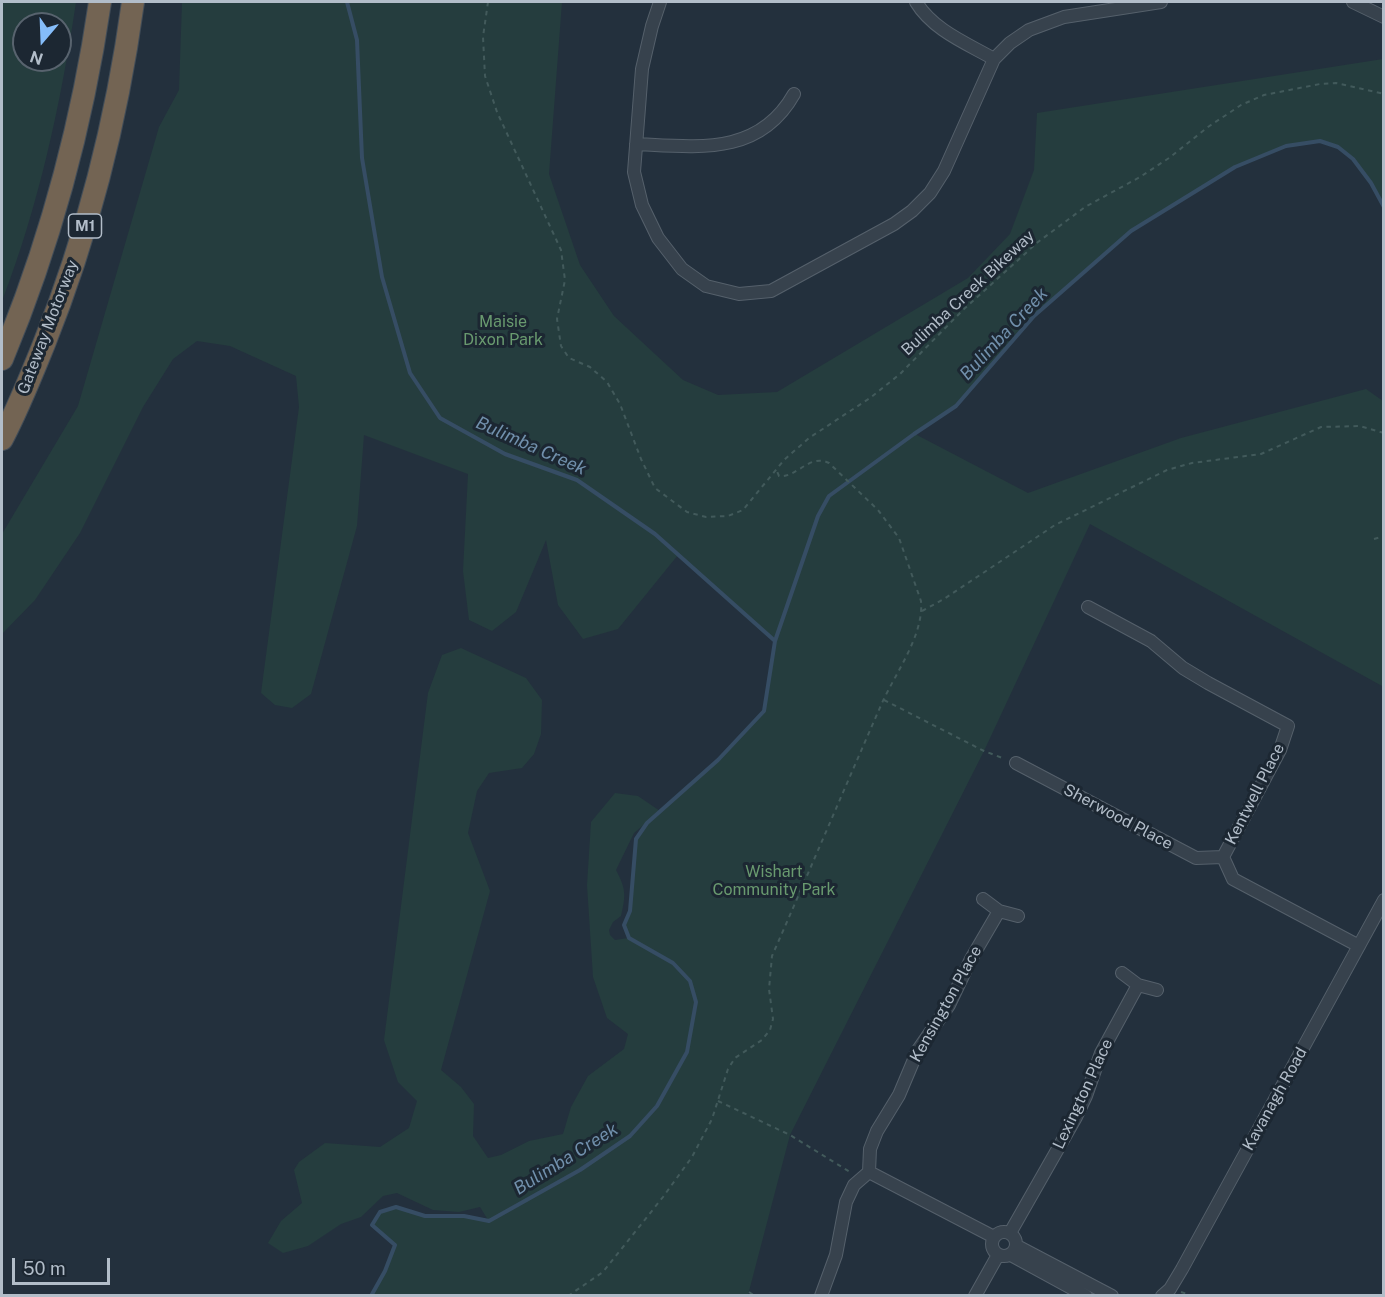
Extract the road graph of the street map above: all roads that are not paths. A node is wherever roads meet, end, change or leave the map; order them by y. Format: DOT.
graph roads {
  1 [pos="100,2"];
  2 [pos="133,2"];
  3 [pos="660,2"];
  4 [pos="916,2"];
  5 [pos="1074,2"];
  6 [pos="1161,2"];
  7 [pos="1353,2"];
  8 [pos="1076,15"];
  9 [pos="1383,16"];
  10 [pos="994,59"];
  11 [pos="794,94"];
  12 [pos="636,144"];
  13 [pos="2,359"];
  14 [pos="2,439"];
  15 [pos="1088,607"];
  16 [pos="1016,763"];
  17 [pos="1223,857"];
  18 [pos="984,899"];
  19 [pos="1383,900"];
  20 [pos="999,910"];
  21 [pos="1018,916"];
  22 [pos="1359,946"];
  23 [pos="1122,973"];
  24 [pos="1138,985"];
  25 [pos="1157,990"];
  26 [pos="865,1176"];
  27 [pos="1010,1233"];
  28 [pos="994,1238"];
  29 [pos="1008,1252"];
  30 [pos="821,1296"];
  31 [pos="975,1296"];
  32 [pos="1086,1296"];
  33 [pos="1112,1296"];
  34 [pos="1162,1296"];
  1 -- 13 [label="highway, Gateway Motorway / M1"];
  2 -- 14 [label="highway, Gateway Motorway / M1"];
  3 -- 12 [label="street"];
  4 -- 10 [label="street"];
  5 -- 8 [label="street"];
  6 -- 8 [label="street"];
  7 -- 9 [label="street"];
  8 -- 10 [label="street"];
  10 -- 12 [label="street"];
  11 -- 12 [label="street"];
  15 -- 17 [label="street, Kentwell Place"];
  16 -- 17 [label="street, Sherwood Place"];
  17 -- 22 [label="street, Kentwell Place"];
  18 -- 20 [label="street"];
  19 -- 22 [label="street, Kavanagh Road"];
  20 -- 21 [label="street"];
  20 -- 26 [label="street, Kensington Place"];
  22 -- 34 [label="street, Kavanagh Road"];
  23 -- 24 [label="street"];
  24 -- 25 [label="street"];
  24 -- 27 [label="street, Lexington Place"];
  26 -- 28 [label="street"];
  26 -- 30 [label="street, Kensington Place"];
  27 -- 28 [label="street"];
  27 -- 29 [label="street"];
  28 -- 29 [label="street"];
  29 -- 31 [label="street"];
  29 -- 32 [label="street"];
  29 -- 33 [label="street"];
}
